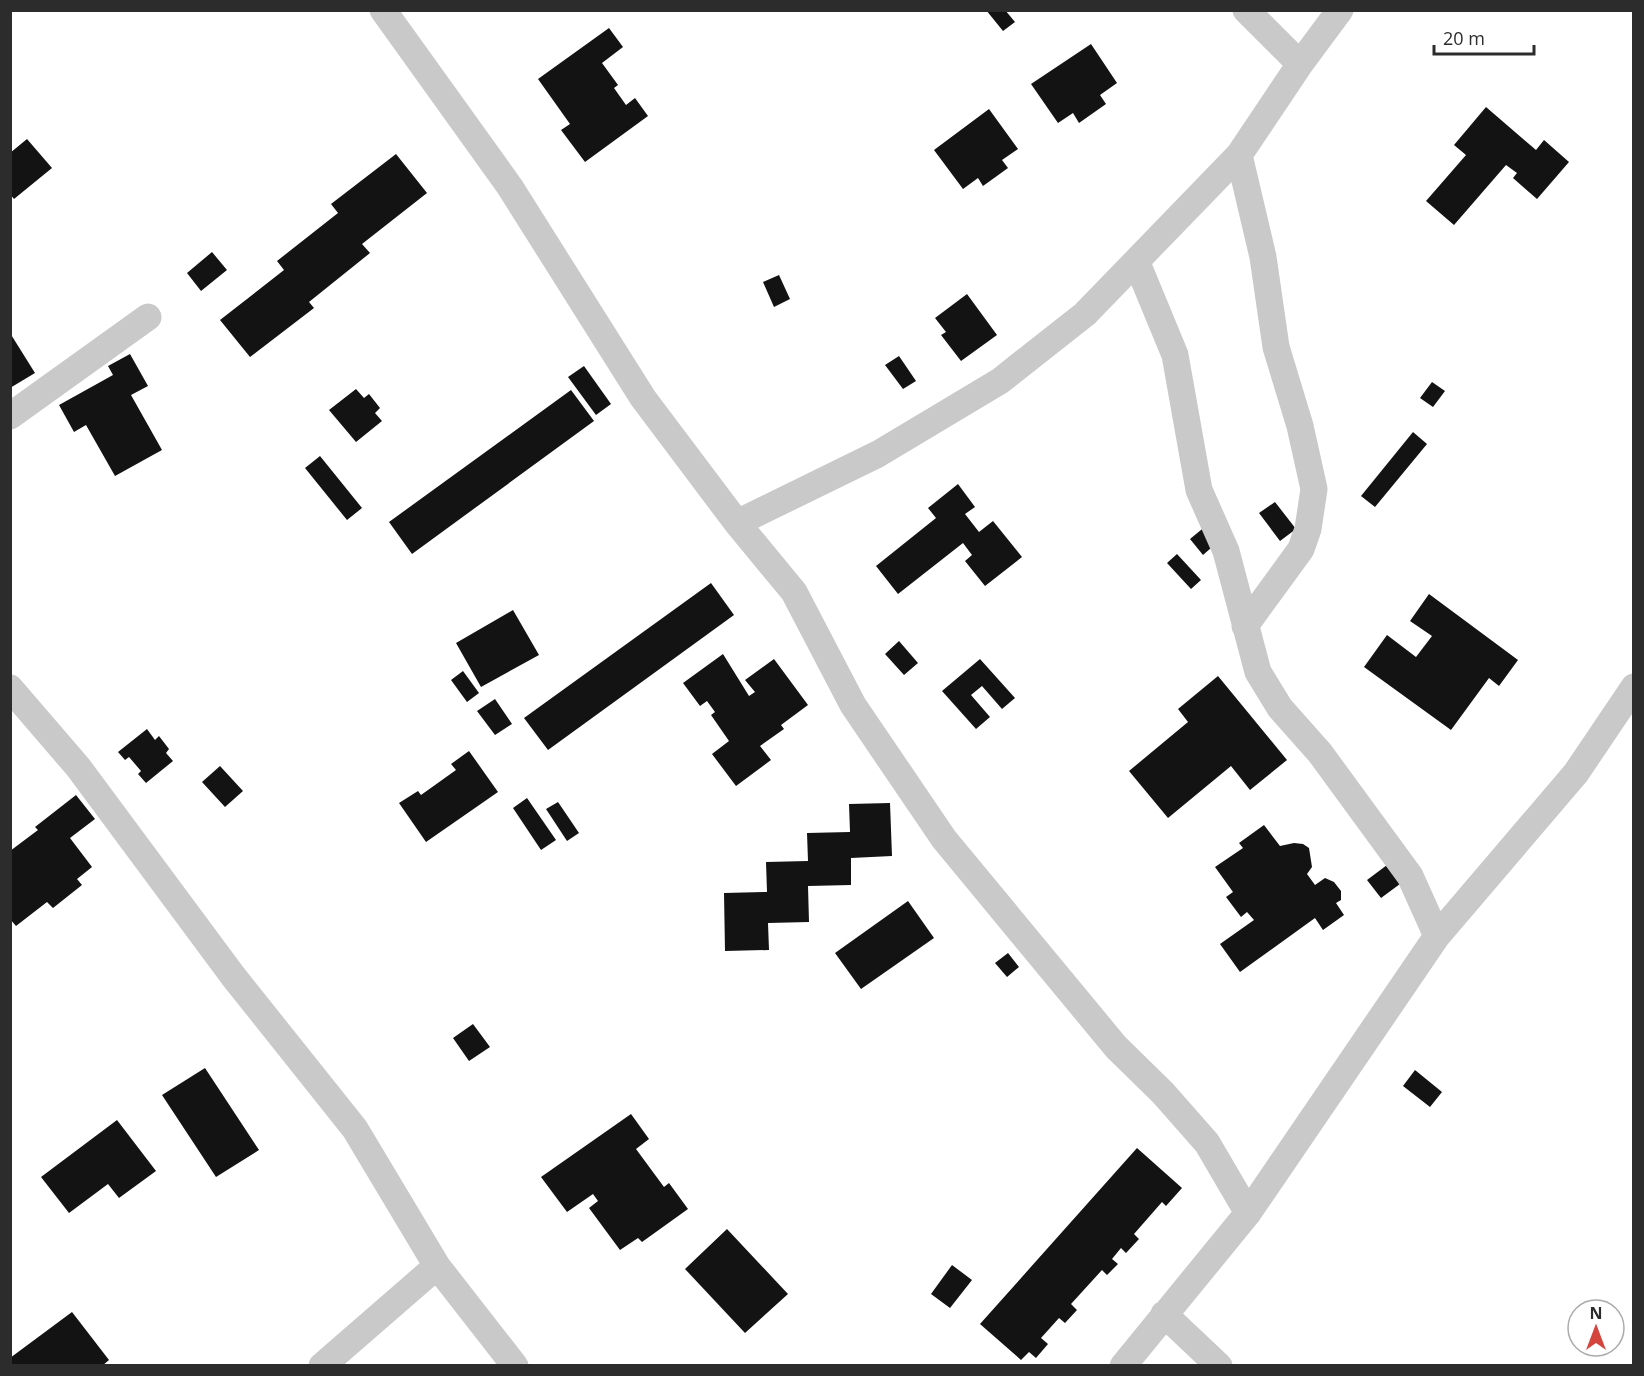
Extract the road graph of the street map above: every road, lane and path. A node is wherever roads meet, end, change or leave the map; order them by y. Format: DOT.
graph roads {
  1 [pos="383,10"];
  2 [pos="1246,10"];
  3 [pos="1340,10"];
  4 [pos="1300,64"];
  5 [pos="1239,154"];
  6 [pos="1137,263"];
  7 [pos="148,317"];
  8 [pos="10,416"];
  9 [pos="737,523"];
  10 [pos="1245,626"];
  11 [pos="1634,687"];
  12 [pos="10,688"];
  13 [pos="1437,936"];
  14 [pos="1248,1213"];
  15 [pos="436,1266"];
  16 [pos="1164,1314"];
  17 [pos="322,1365"];
  18 [pos="515,1365"];
  19 [pos="1123,1365"];
  20 [pos="1219,1365"];
  1 -- 9 [label="street"];
  2 -- 4 [label="street"];
  3 -- 4 [label="street"];
  4 -- 5 [label="street"];
  5 -- 6 [label="street"];
  5 -- 10 [label="street"];
  6 -- 9 [label="street"];
  6 -- 10 [label="street"];
  7 -- 8 [label="street"];
  9 -- 14 [label="street"];
  10 -- 13 [label="street"];
  11 -- 13 [label="street"];
  12 -- 15 [label="street"];
  13 -- 14 [label="street"];
  14 -- 16 [label="street"];
  15 -- 17 [label="street"];
  15 -- 18 [label="street"];
  16 -- 19 [label="street"];
  16 -- 20 [label="street"];
}
